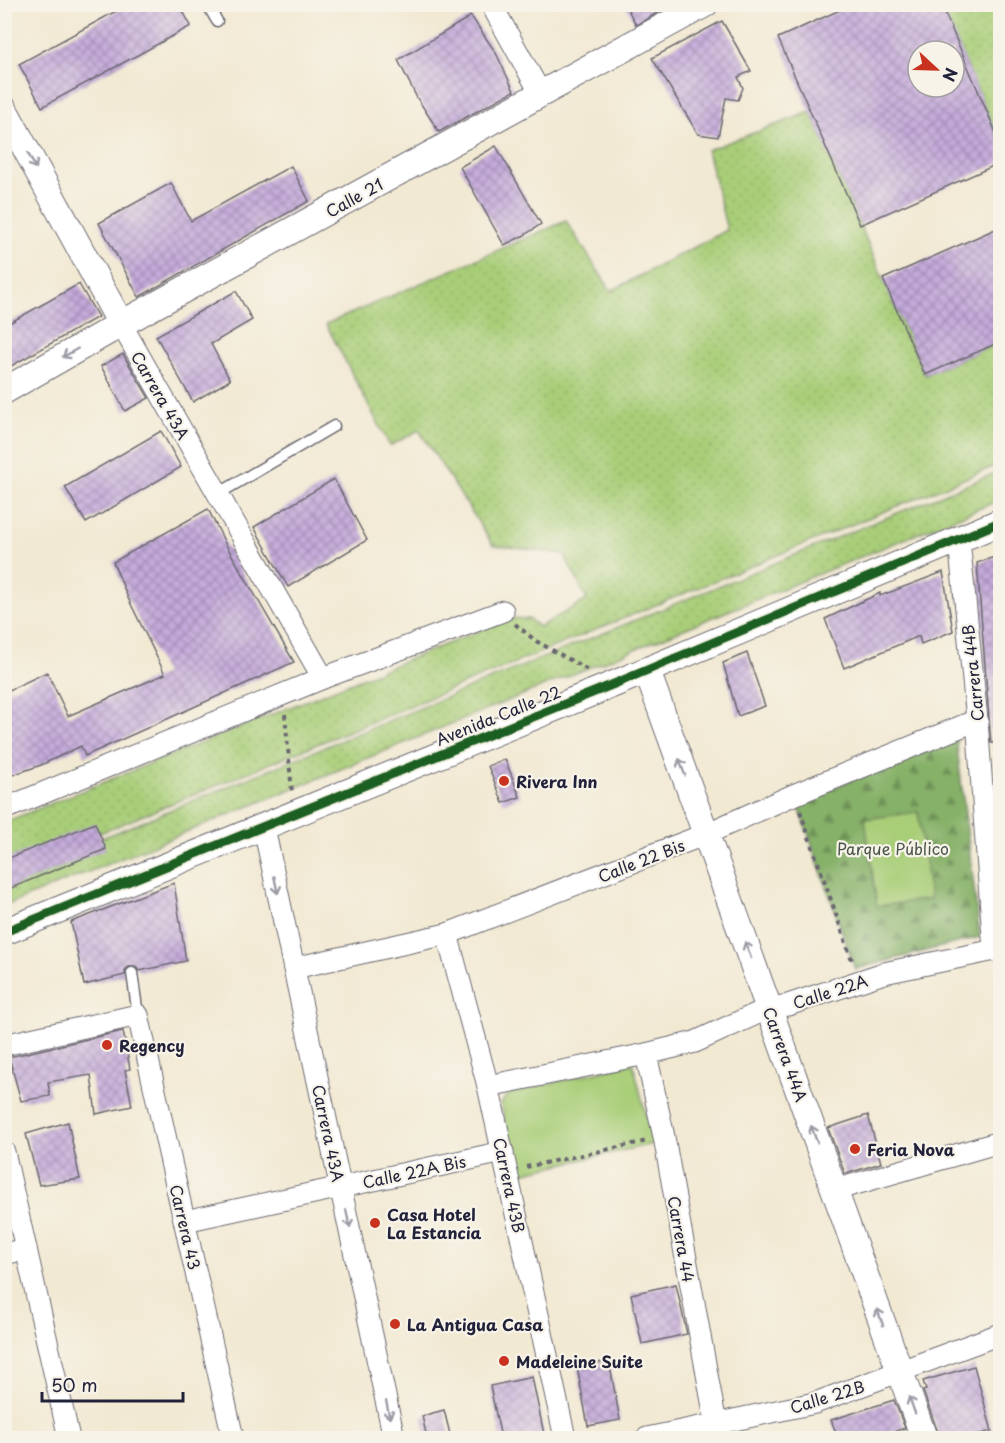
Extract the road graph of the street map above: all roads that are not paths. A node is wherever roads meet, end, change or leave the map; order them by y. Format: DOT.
graph roads {
  1 [pos="207,4"];
  2 [pos="491,4"];
  3 [pos="705,4"];
  4 [pos="217,21"];
  5 [pos="541,94"];
  6 [pos="4,109"];
  7 [pos="121,324"];
  8 [pos="4,391"];
  9 [pos="334,426"];
  10 [pos="218,494"];
  11 [pos="1000,522"];
  12 [pos="959,540"];
  13 [pos="503,611"];
  14 [pos="647,670"];
  15 [pos="323,678"];
  16 [pos="977,720"];
  17 [pos="4,809"];
  18 [pos="264,828"];
  19 [pos="706,834"];
  20 [pos="4,932"];
  21 [pos="447,934"];
  22 [pos="997,950"];
  23 [pos="294,968"];
  24 [pos="132,973"];
  25 [pos="769,1008"];
  26 [pos="138,1014"];
  27 [pos="4,1045"];
  28 [pos="646,1054"];
  29 [pos="488,1086"];
  30 [pos="1000,1142"];
  31 [pos="4,1152"];
  32 [pos="505,1161"];
  33 [pos="341,1187"];
  34 [pos="835,1190"];
  35 [pos="185,1221"];
  36 [pos="26,1249"];
  37 [pos="4,1254"];
  38 [pos="1000,1334"];
  39 [pos="900,1372"];
  40 [pos="716,1424"];
  41 [pos="69,1438"];
  42 [pos="233,1438"];
  43 [pos="394,1438"];
  44 [pos="565,1438"];
  45 [pos="647,1438"];
  46 [pos="924,1438"];
  1 -- 4 [label="lane"];
  2 -- 5 [label="street"];
  3 -- 5 [label="street, Calle 21"];
  5 -- 7 [label="street, Calle 21"];
  6 -- 7 [label="street, Carrera 43A, one-way"];
  7 -- 8 [label="street, Calle 21, one-way"];
  7 -- 10 [label="street, Carrera 43A"];
  9 -- 10 [label="lane"];
  10 -- 15 [label="street, Carrera 43A"];
  11 -- 12 [label="street, Avenida Calle 22"];
  12 -- 14 [label="street, Avenida Calle 22"];
  12 -- 16 [label="street, Carrera 44B"];
  13 -- 15 [label="street"];
  14 -- 18 [label="street, Avenida Calle 22"];
  19 -- 14 [label="street, Carrera 44A, one-way"];
  15 -- 17 [label="street"];
  16 -- 19 [label="street, Calle 22 Bis"];
  16 -- 22 [label="street, Carrera 44B"];
  18 -- 20 [label="street, Avenida Calle 22"];
  18 -- 23 [label="street, Carrera 43A, one-way"];
  19 -- 21 [label="street, Calle 22 Bis"];
  25 -- 19 [label="street, Carrera 44A, one-way"];
  21 -- 23 [label="street, Calle 22 Bis"];
  21 -- 29 [label="street, Carrera 43B"];
  22 -- 25 [label="street, Calle 22A"];
  23 -- 33 [label="street, Carrera 43A"];
  24 -- 26 [label="lane"];
  25 -- 28 [label="street, Calle 22A"];
  34 -- 25 [label="street, Carrera 44A, one-way"];
  26 -- 27 [label="street"];
  26 -- 35 [label="street, Carrera 43"];
  28 -- 29 [label="street, Calle 22A"];
  28 -- 40 [label="street, Carrera 44"];
  29 -- 32 [label="street, Carrera 43B"];
  30 -- 34 [label="street"];
  31 -- 36 [label="street"];
  32 -- 33 [label="street, Calle 22A Bis"];
  32 -- 44 [label="street, Carrera 43B"];
  33 -- 35 [label="street, Calle 22A Bis"];
  33 -- 43 [label="street, Carrera 43A, one-way"];
  39 -- 34 [label="street, Carrera 44A, one-way"];
  35 -- 42 [label="street, Carrera 43"];
  36 -- 37 [label="street"];
  36 -- 41 [label="street"];
  38 -- 39 [label="street, Calle 22B"];
  39 -- 40 [label="street, Calle 22B"];
  46 -- 39 [label="street, Carrera 44A, one-way"];
  40 -- 45 [label="street, Calle 22B"];
}
